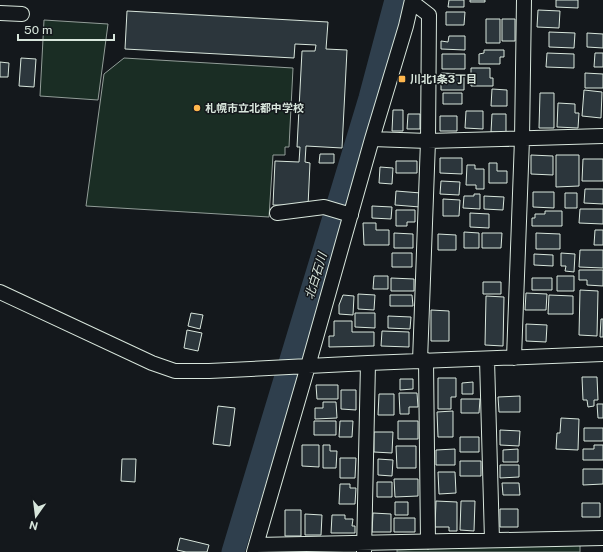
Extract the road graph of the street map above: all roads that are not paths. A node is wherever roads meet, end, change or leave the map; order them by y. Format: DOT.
graph roads {
  1 [pos="524,0"];
  2 [pos="412,1"];
  3 [pos="0,13"];
  4 [pos="22,14"];
  5 [pos="603,136"];
  6 [pos="372,139"];
  7 [pos="522,139"];
  8 [pos="428,141"];
  9 [pos="277,212"];
  10 [pos="346,214"];
  11 [pos="0,292"];
  12 [pos="603,354"];
  13 [pos="514,358"];
  14 [pos="487,359"];
  15 [pos="423,361"];
  16 [pos="368,363"];
  17 [pos="303,366"];
  18 [pos="603,538"];
  19 [pos="492,540"];
  20 [pos="428,542"];
  21 [pos="255,548"];
  22 [pos="305,548"];
  23 [pos="365,548"];
  1 -- 7 [label="street"];
  2 -- 6 [label="street"];
  2 -- 8 [label="street"];
  3 -- 4 [label="street"];
  5 -- 7 [label="street"];
  6 -- 8 [label="street"];
  6 -- 10 [label="street"];
  7 -- 8 [label="street"];
  7 -- 13 [label="street"];
  8 -- 15 [label="street"];
  9 -- 10 [label="street"];
  10 -- 17 [label="street"];
  11 -- 17 [label="street"];
  12 -- 13 [label="street"];
  13 -- 14 [label="street"];
  14 -- 15 [label="street"];
  14 -- 19 [label="street"];
  15 -- 16 [label="street"];
  15 -- 20 [label="street"];
  16 -- 17 [label="street"];
  16 -- 23 [label="street"];
  17 -- 21 [label="street"];
  18 -- 19 [label="street"];
  19 -- 20 [label="street"];
  20 -- 23 [label="street"];
  21 -- 22 [label="street"];
  22 -- 23 [label="street"];
}
